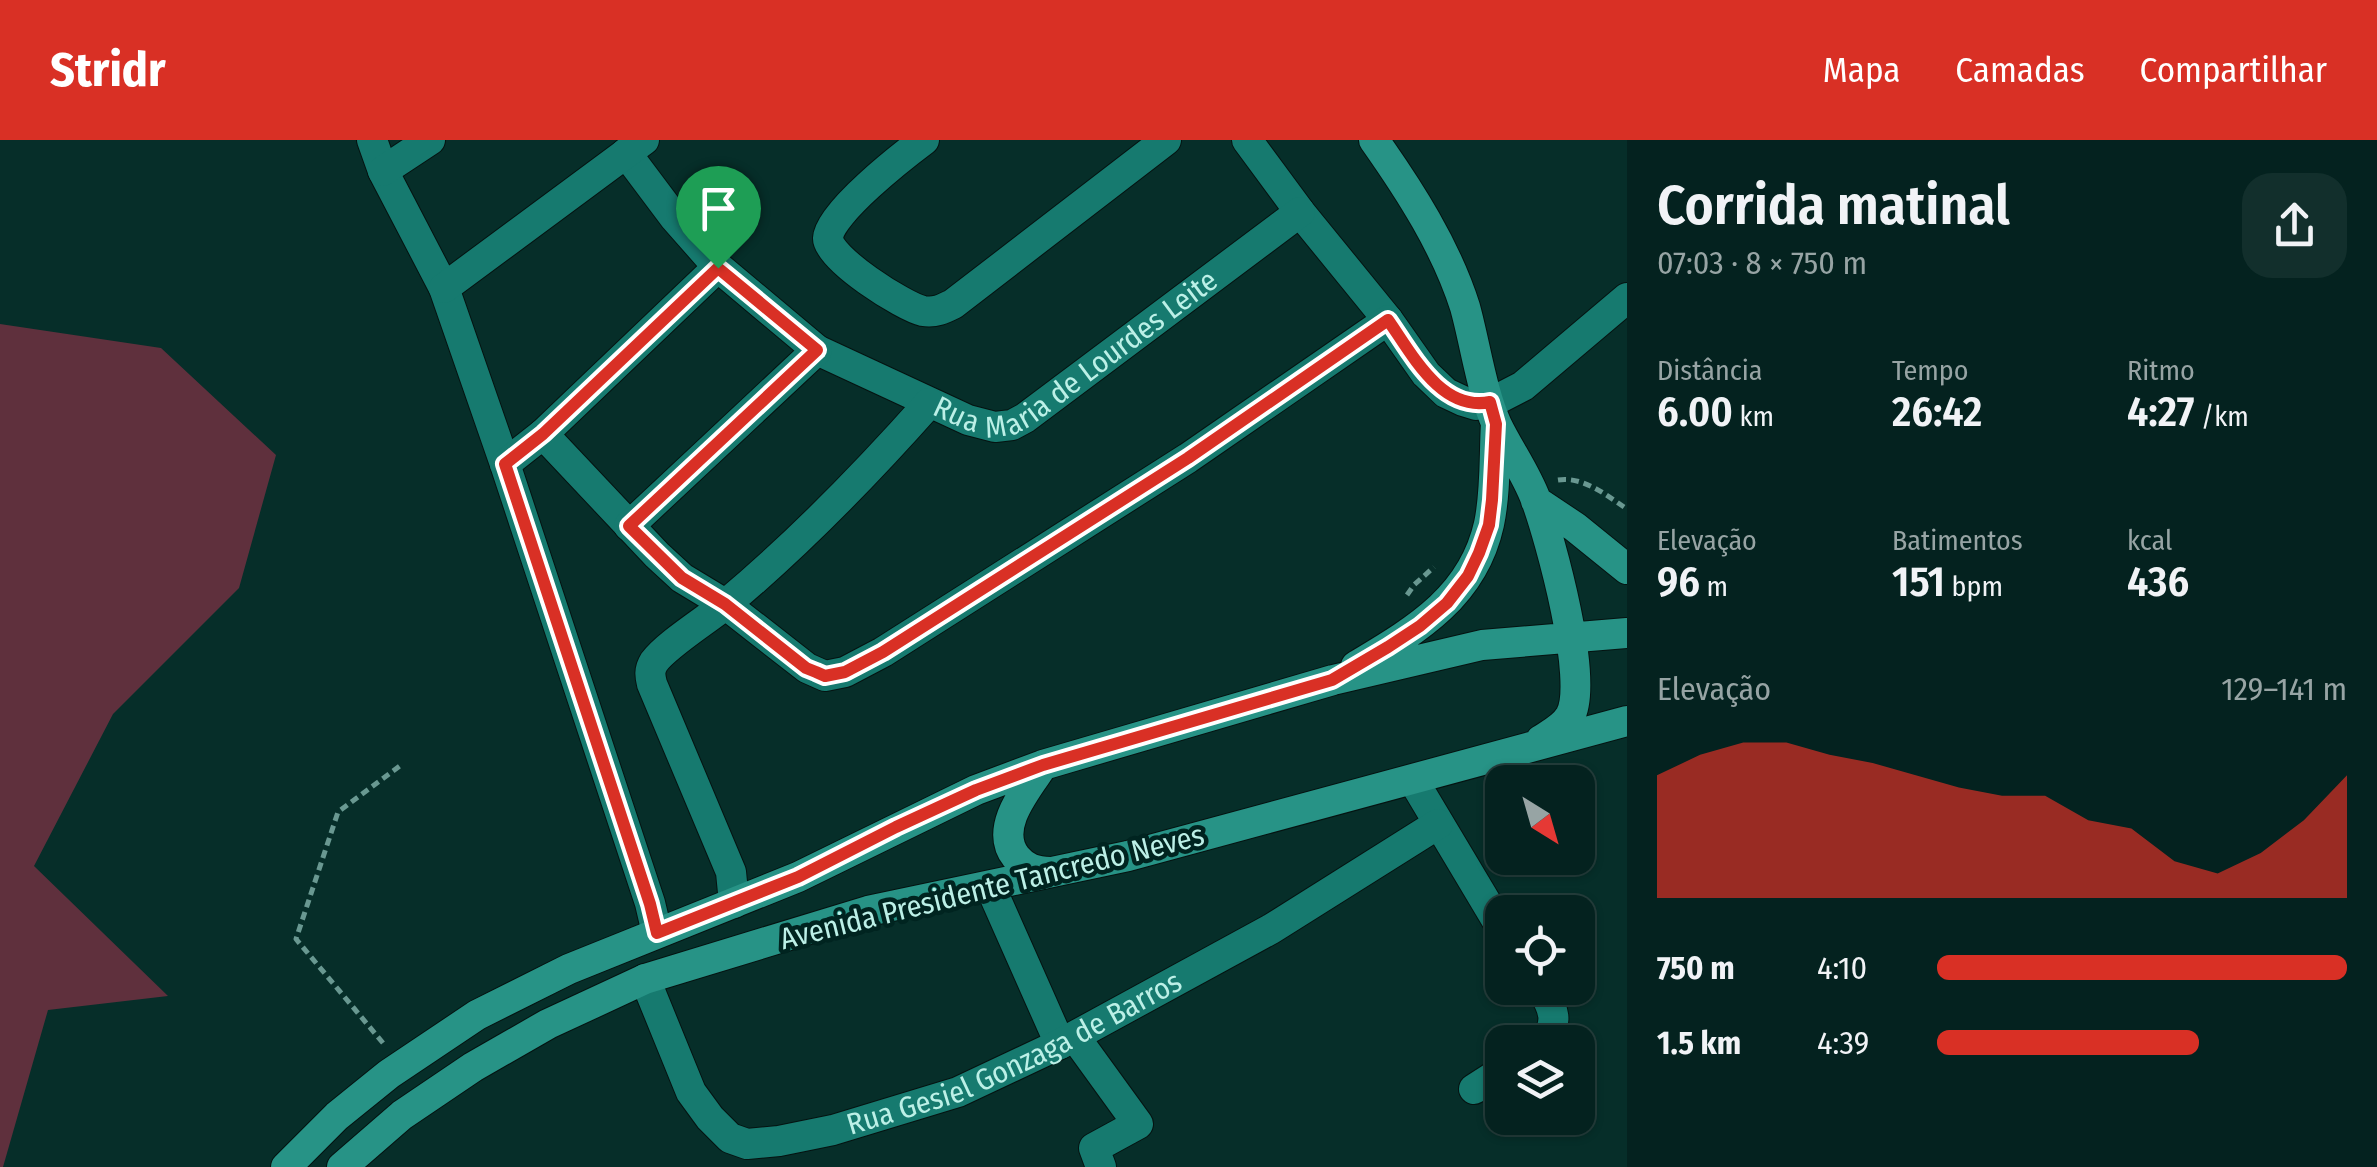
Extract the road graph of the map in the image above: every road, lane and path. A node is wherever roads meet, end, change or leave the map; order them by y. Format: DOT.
graph roads {
  1 [pos="372,140"];
  2 [pos="430,140"];
  3 [pos="924,140"];
  4 [pos="1166,140"];
  5 [pos="1246,140"];
  6 [pos="1374,140"];
  7 [pos="618,150"];
  8 [pos="384,172"];
  9 [pos="1300,212"];
  10 [pos="718,268"];
  11 [pos="444,288"];
  12 [pos="1627,298"];
  13 [pos="1388,320"];
  14 [pos="817,350"];
  15 [pos="929,403"];
  16 [pos="1493,413"];
  17 [pos="543,434"];
  18 [pos="505,464"];
  19 [pos="1536,501"];
  20 [pos="629,526"];
  21 [pos="1627,570"];
  22 [pos="725,604"];
  23 [pos="1627,633"];
  24 [pos="1570,636"];
  25 [pos="1332,680"];
  26 [pos="1627,721"];
  27 [pos="1526,749"];
  28 [pos="400,765"];
  29 [pos="1043,765"];
  30 [pos="1412,780"];
  31 [pos="1438,824"];
  32 [pos="1053,872"];
  33 [pos="990,886"];
  34 [pos="1485,900"];
  35 [pos="734,903"];
  36 [pos="657,933"];
  37 [pos="645,979"];
  38 [pos="1067,1040"];
  39 [pos="385,1046"];
  40 [pos="1485,1082"];
  41 [pos="1474,1089"];
  42 [pos="286,1167"];
  43 [pos="342,1167"];
  44 [pos="1101,1167"];
  1 -- 8 [label="street"];
  2 -- 8 [label="street"];
  3 -- 4 [label="street"];
  5 -- 9 [label="street"];
  6 -- 16 [label="main road"];
  7 -- 10 [label="street, Rua Maria de Lourdes Leite"];
  7 -- 11 [label="street"];
  8 -- 11 [label="street"];
  9 -- 13 [label="street"];
  9 -- 15 [label="street, Rua Maria de Lourdes Leite"];
  10 -- 14 [label="street, Rua Maria de Lourdes Leite"];
  10 -- 17 [label="street"];
  11 -- 18 [label="street"];
  12 -- 16 [label="street"];
  13 -- 16 [label="street"];
  13 -- 22 [label="street"];
  14 -- 15 [label="street, Rua Maria de Lourdes Leite"];
  14 -- 20 [label="street"];
  15 -- 22 [label="street"];
  16 -- 19 [label="main road"];
  16 -- 25 [label="main road"];
  17 -- 18 [label="street"];
  17 -- 20 [label="street"];
  18 -- 36 [label="street"];
  19 -- 21 [label="main road"];
  19 -- 24 [label="main road"];
  20 -- 22 [label="street"];
  22 -- 35 [label="street"];
  23 -- 24 [label="main road, Avenida Presidente Tancredo Neves"];
  24 -- 25 [label="main road, Avenida Presidente Tancredo Neves"];
  24 -- 27 [label="main road"];
  25 -- 29 [label="main road, Avenida Presidente Tancredo Neves"];
  26 -- 27 [label="main road, Avenida Presidente Tancredo Neves"];
  27 -- 30 [label="main road, Avenida Presidente Tancredo Neves"];
  28 -- 39 [label="path"];
  29 -- 32 [label="main road"];
  29 -- 35 [label="main road, Avenida Presidente Tancredo Neves"];
  30 -- 31 [label="street"];
  30 -- 32 [label="main road, Avenida Presidente Tancredo Neves"];
  31 -- 34 [label="street"];
  31 -- 38 [label="street, Rua Gesiel Gonzaga de Barros"];
  32 -- 33 [label="main road, Avenida Presidente Tancredo Neves"];
  33 -- 37 [label="main road, Avenida Presidente Tancredo Neves"];
  33 -- 38 [label="street"];
  35 -- 36 [label="main road, Avenida Presidente Tancredo Neves"];
  36 -- 42 [label="main road, Avenida Presidente Tancredo Neves"];
  37 -- 38 [label="street, Rua Gesiel Gonzaga de Barros"];
  37 -- 43 [label="main road, Avenida Presidente Tancredo Neves"];
  38 -- 44 [label="street"];
  40 -- 41 [label="street"];
}
